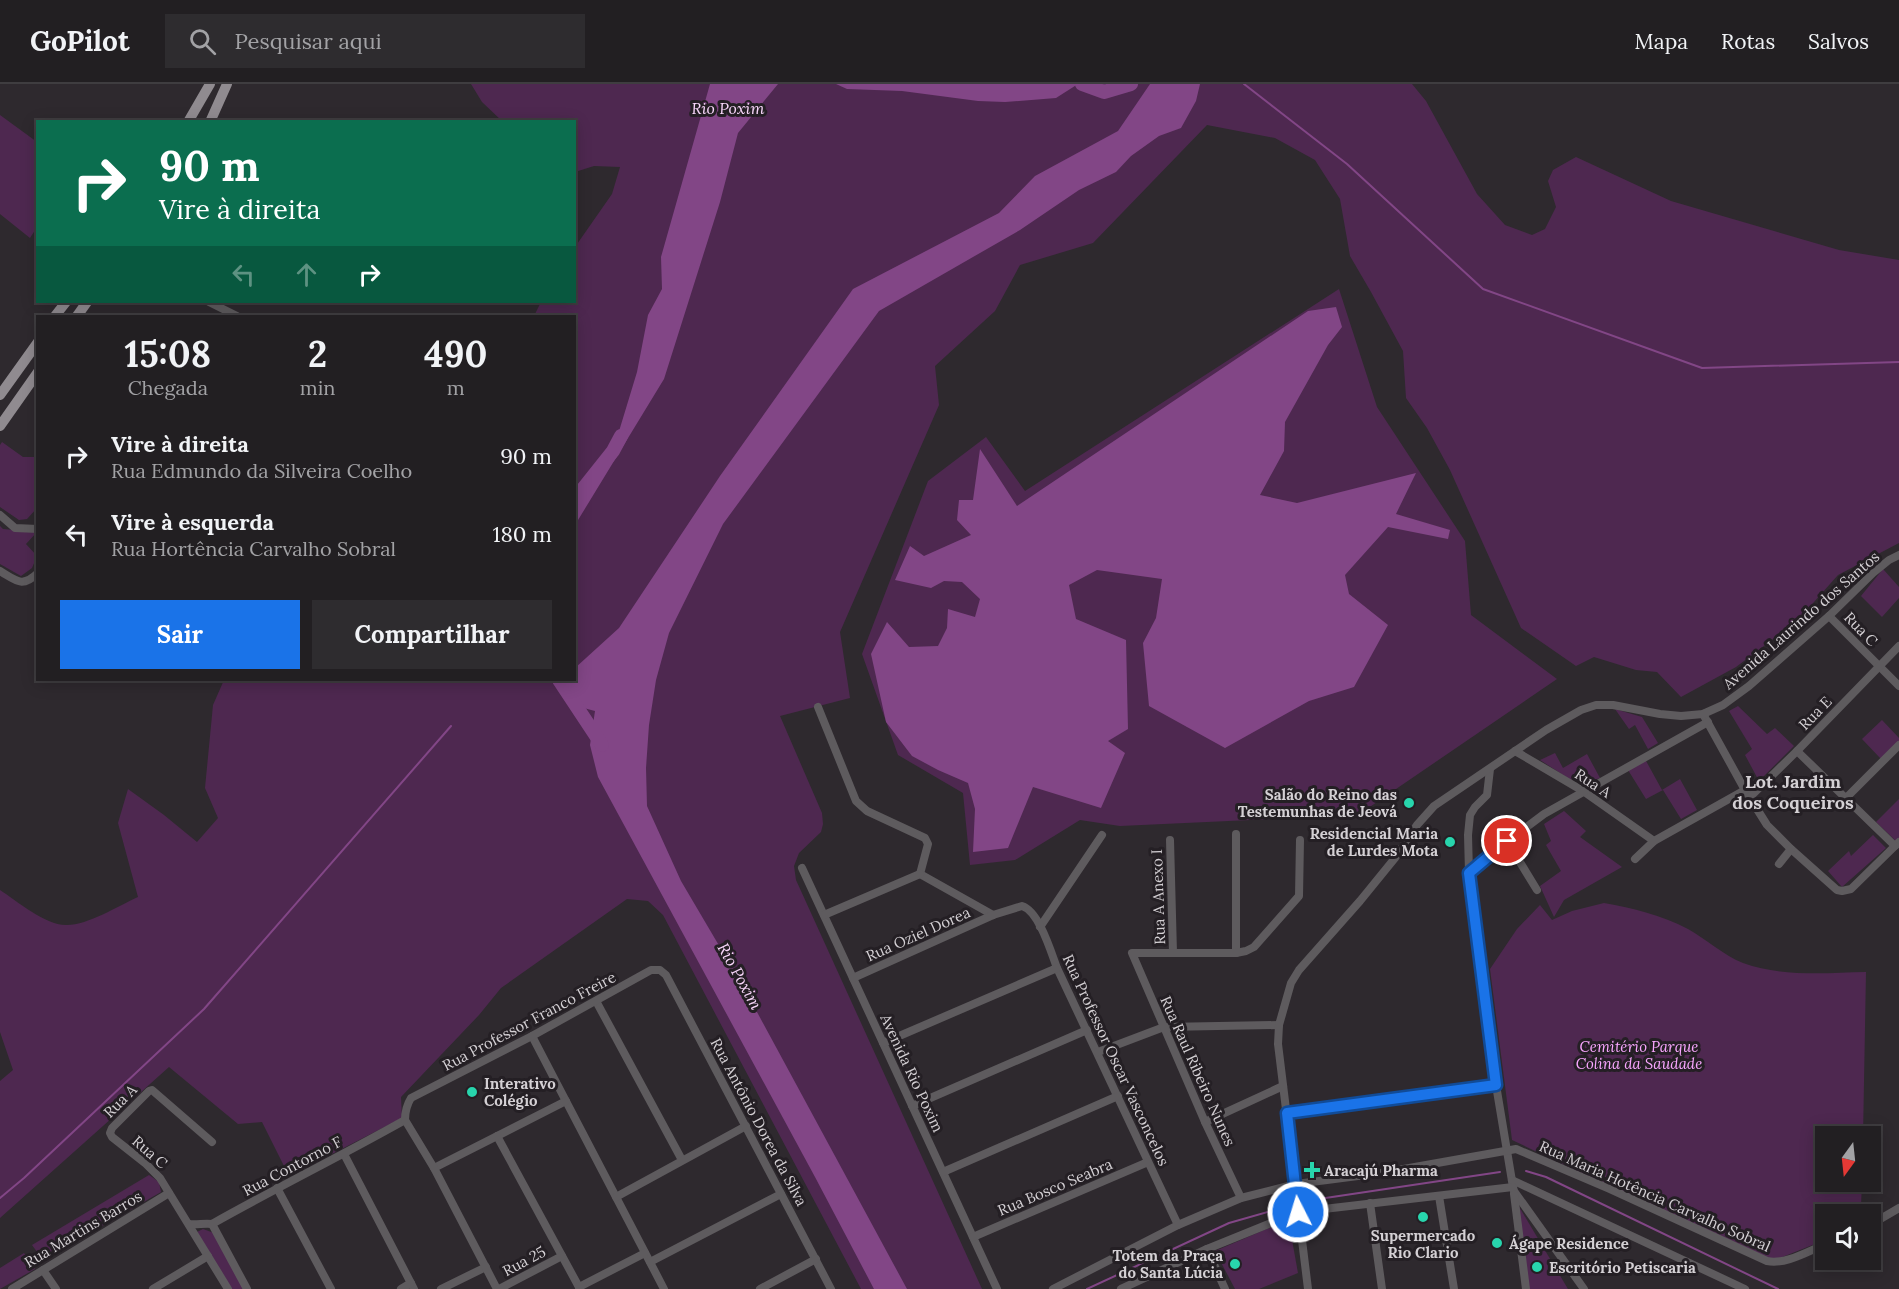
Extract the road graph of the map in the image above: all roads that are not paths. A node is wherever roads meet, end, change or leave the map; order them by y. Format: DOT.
graph roads {
  1 [pos="210,84"];
  2 [pos="234,84"];
  3 [pos="226,89"];
  4 [pos="189,120"];
  5 [pos="211,120"];
  6 [pos="65,303"];
  7 [pos="211,303"];
  8 [pos="56,315"];
  9 [pos="235,315"];
  10 [pos="36,345"];
  11 [pos="36,375"];
  12 [pos="0,395"];
  13 [pos="0,426"];
  14 [pos="0,515"];
  15 [pos="36,529"];
  16 [pos="1899,555"];
  17 [pos="0,572"];
  18 [pos="36,575"];
  19 [pos="1829,616"];
  20 [pos="1899,646"];
  21 [pos="1879,667"];
  22 [pos="1899,686"];
  23 [pos="818,706"];
  24 [pos="1706,718"];
  25 [pos="1899,745"];
  26 [pos="1515,751"];
  27 [pos="1797,751"];
  28 [pos="1490,769"];
  29 [pos="1583,791"];
  30 [pos="1747,794"];
  31 [pos="1846,798"];
  32 [pos="1236,834"];
  33 [pos="1102,835"];
  34 [pos="1170,840"];
  35 [pos="1300,840"];
  36 [pos="1507,841"];
  37 [pos="1654,842"];
  38 [pos="1897,844"];
  39 [pos="1791,849"];
  40 [pos="1635,859"];
  41 [pos="1779,864"];
  42 [pos="802,868"];
  43 [pos="1469,873"];
  44 [pos="920,874"];
  45 [pos="1537,890"];
  46 [pos="1027,908"];
  47 [pos="824,915"];
  48 [pos="993,915"];
  49 [pos="1040,927"];
  50 [pos="1173,952"];
  51 [pos="1236,953"];
  52 [pos="1057,968"];
  53 [pos="660,970"];
  54 [pos="853,978"];
  55 [pos="596,1001"];
  56 [pos="1279,1025"];
  57 [pos="1164,1027"];
  58 [pos="1087,1030"];
  59 [pos="532,1036"];
  60 [pos="883,1043"];
  61 [pos="1098,1052"];
  62 [pos="1496,1085"];
  63 [pos="1283,1086"];
  64 [pos="1118,1096"];
  65 [pos="566,1101"];
  66 [pos="912,1106"];
  67 [pos="1287,1113"];
  68 [pos="405,1120"];
  69 [pos="1205,1122"];
  70 [pos="746,1126"];
  71 [pos="110,1133"];
  72 [pos="497,1136"];
  73 [pos="212,1142"];
  74 [pos="1508,1151"];
  75 [pos="344,1154"];
  76 [pos="682,1160"];
  77 [pos="1148,1162"];
  78 [pos="434,1168"];
  79 [pos="943,1172"];
  80 [pos="1296,1184"];
  81 [pos="1513,1186"];
  82 [pos="277,1188"];
  83 [pos="169,1193"];
  84 [pos="781,1194"];
  85 [pos="1439,1196"];
  86 [pos="616,1197"];
  87 [pos="1241,1198"];
  88 [pos="1370,1203"];
  89 [pos="1899,1208"];
  90 [pos="1298,1212"];
  91 [pos="1881,1219"];
  92 [pos="189,1224"];
  93 [pos="212,1224"];
  94 [pos="1178,1225"];
  95 [pos="973,1237"];
  96 [pos="1207,1249"];
  97 [pos="1815,1249"];
  98 [pos="645,1253"];
  99 [pos="208,1256"];
  100 [pos="562,1256"];
  101 [pos="816,1259"];
  102 [pos="650,1262"];
  103 [pos="486,1268"];
  104 [pos="43,1270"];
  105 [pos="413,1286"];
  106 [pos="579,1288"];
  107 [pos="12,1289"];
  108 [pos="56,1289"];
  109 [pos="153,1289"];
  110 [pos="228,1289"];
  111 [pos="247,1289"];
  112 [pos="331,1289"];
  113 [pos="400,1289"];
  114 [pos="441,1289"];
  115 [pos="498,1289"];
  116 [pos="664,1289"];
  117 [pos="760,1289"];
  118 [pos="831,1289"];
  119 [pos="997,1289"];
  120 [pos="1053,1289"];
  121 [pos="1121,1289"];
  122 [pos="1225,1289"];
  123 [pos="1308,1289"];
  124 [pos="1382,1289"];
  125 [pos="1454,1289"];
  126 [pos="1526,1289"];
  127 [pos="1584,1289"];
  128 [pos="1745,1289"];
  1 -- 4 [label="main road"];
  2 -- 3 [label="street"];
  3 -- 5 [label="main road"];
  6 -- 8 [label="main road"];
  7 -- 9 [label="street"];
  10 -- 12 [label="main road"];
  11 -- 13 [label="main road"];
  14 -- 15 [label="street"];
  16 -- 19 [label="street, Avenida Laurindo dos Santos"];
  17 -- 18 [label="street"];
  19 -- 21 [label="street, Rua C"];
  19 -- 24 [label="street, Avenida Laurindo dos Santos"];
  20 -- 21 [label="street, Rua E"];
  21 -- 22 [label="street, Rua C"];
  21 -- 27 [label="street, Rua E"];
  23 -- 44 [label="street"];
  24 -- 26 [label="street, Avenida Laurindo dos Santos"];
  24 -- 29 [label="street"];
  24 -- 30 [label="street"];
  25 -- 31 [label="street"];
  26 -- 28 [label="street, Avenida Laurindo dos Santos"];
  26 -- 29 [label="street, Rua A"];
  27 -- 30 [label="street, Rua E"];
  27 -- 31 [label="street"];
  28 -- 43 [label="street"];
  28 -- 56 [label="street, Avenida Laurindo dos Santos"];
  29 -- 36 [label="street"];
  29 -- 37 [label="street, Rua A"];
  30 -- 37 [label="street, Rua E"];
  30 -- 39 [label="street"];
  31 -- 38 [label="street"];
  32 -- 51 [label="street"];
  33 -- 49 [label="street"];
  34 -- 50 [label="street, Rua A Anexo I"];
  35 -- 51 [label="street"];
  36 -- 43 [label="street"];
  36 -- 45 [label="street"];
  37 -- 40 [label="street, Rua E"];
  38 -- 39 [label="street"];
  39 -- 41 [label="street"];
  42 -- 47 [label="street, Avenida Rio Poxim"];
  43 -- 62 [label="street"];
  44 -- 47 [label="street"];
  44 -- 48 [label="street"];
  46 -- 48 [label="street, Rua Oziel Dorea"];
  46 -- 49 [label="street, Rua Professor Oscar Vasconcelos"];
  47 -- 54 [label="street, Avenida Rio Poxim"];
  48 -- 54 [label="street, Rua Oziel Dorea"];
  49 -- 52 [label="street, Rua Professor Oscar Vasconcelos"];
  50 -- 51 [label="street"];
  50 -- 57 [label="street, Rua Raul Ribeiro Nunes"];
  52 -- 58 [label="street, Rua Professor Oscar Vasconcelos"];
  52 -- 60 [label="street"];
  53 -- 55 [label="street, Rua Professor Franco Freire"];
  53 -- 70 [label="street, Rua Antônio Dorea da Silva"];
  54 -- 60 [label="street, Avenida Rio Poxim"];
  55 -- 59 [label="street, Rua Professor Franco Freire"];
  55 -- 76 [label="street"];
  56 -- 57 [label="street"];
  56 -- 63 [label="street, Avenida Laurindo dos Santos"];
  57 -- 61 [label="street"];
  57 -- 69 [label="street, Rua Raul Ribeiro Nunes"];
  58 -- 61 [label="street, Rua Professor Oscar Vasconcelos"];
  58 -- 66 [label="street"];
  59 -- 65 [label="street"];
  59 -- 68 [label="street, Rua Professor Franco Freire"];
  60 -- 66 [label="street, Avenida Rio Poxim"];
  61 -- 64 [label="street, Rua Professor Oscar Vasconcelos"];
  62 -- 67 [label="street"];
  62 -- 74 [label="street"];
  63 -- 67 [label="street, Avenida Laurindo dos Santos"];
  63 -- 69 [label="street"];
  64 -- 77 [label="street, Rua Professor Oscar Vasconcelos"];
  64 -- 79 [label="street"];
  65 -- 72 [label="street"];
  65 -- 86 [label="street"];
  66 -- 79 [label="street, Avenida Rio Poxim"];
  67 -- 80 [label="street, Avenida Laurindo dos Santos"];
  68 -- 75 [label="street, Rua Contorno F"];
  68 -- 78 [label="street"];
  69 -- 87 [label="street, Rua Raul Ribeiro Nunes"];
  70 -- 76 [label="street"];
  70 -- 84 [label="street, Rua Antônio Dorea da Silva"];
  71 -- 73 [label="street, Rua A"];
  71 -- 83 [label="street, Rua C"];
  72 -- 78 [label="street"];
  72 -- 100 [label="street"];
  74 -- 80 [label="street"];
  74 -- 81 [label="street"];
  74 -- 97 [label="street, Rua Maria Hotência Carvalho Sobral"];
  75 -- 82 [label="street, Rua Contorno F"];
  75 -- 105 [label="street"];
  76 -- 86 [label="street"];
  77 -- 94 [label="street, Rua Professor Oscar Vasconcelos"];
  77 -- 95 [label="street, Rua Bosco Seabra"];
  78 -- 103 [label="street"];
  79 -- 95 [label="street, Avenida Rio Poxim"];
  80 -- 87 [label="street"];
  80 -- 90 [label="street, Avenida Laurindo dos Santos"];
  81 -- 85 [label="street"];
  81 -- 126 [label="street"];
  81 -- 127 [label="street"];
  81 -- 128 [label="street"];
  82 -- 93 [label="street, Rua Contorno F"];
  82 -- 112 [label="street"];
  83 -- 92 [label="street, Rua C"];
  83 -- 104 [label="street, Rua Martins Barros"];
  84 -- 101 [label="street, Rua Antônio Dorea da Silva"];
  84 -- 102 [label="street"];
  85 -- 88 [label="street"];
  85 -- 125 [label="street"];
  86 -- 98 [label="street"];
  87 -- 94 [label="street"];
  88 -- 90 [label="street"];
  88 -- 124 [label="street"];
  89 -- 91 [label="street"];
  90 -- 96 [label="street"];
  90 -- 123 [label="street, Avenida Laurindo dos Santos"];
  92 -- 93 [label="street, Rua Contorno F"];
  92 -- 99 [label="street, Rua C"];
  93 -- 111 [label="street"];
  94 -- 120 [label="street"];
  95 -- 119 [label="street, Avenida Rio Poxim"];
  96 -- 121 [label="street"];
  96 -- 122 [label="street"];
  98 -- 102 [label="street"];
  98 -- 106 [label="street"];
  99 -- 109 [label="street"];
  99 -- 110 [label="street, Rua C"];
  100 -- 106 [label="street"];
  100 -- 115 [label="street, Rua 25"];
  101 -- 117 [label="street"];
  101 -- 118 [label="street, Rua Antônio Dorea da Silva"];
  102 -- 116 [label="street"];
  103 -- 114 [label="street"];
  103 -- 115 [label="street"];
  104 -- 107 [label="street, Rua Martins Barros"];
  104 -- 108 [label="street"];
  105 -- 113 [label="street"];
}
